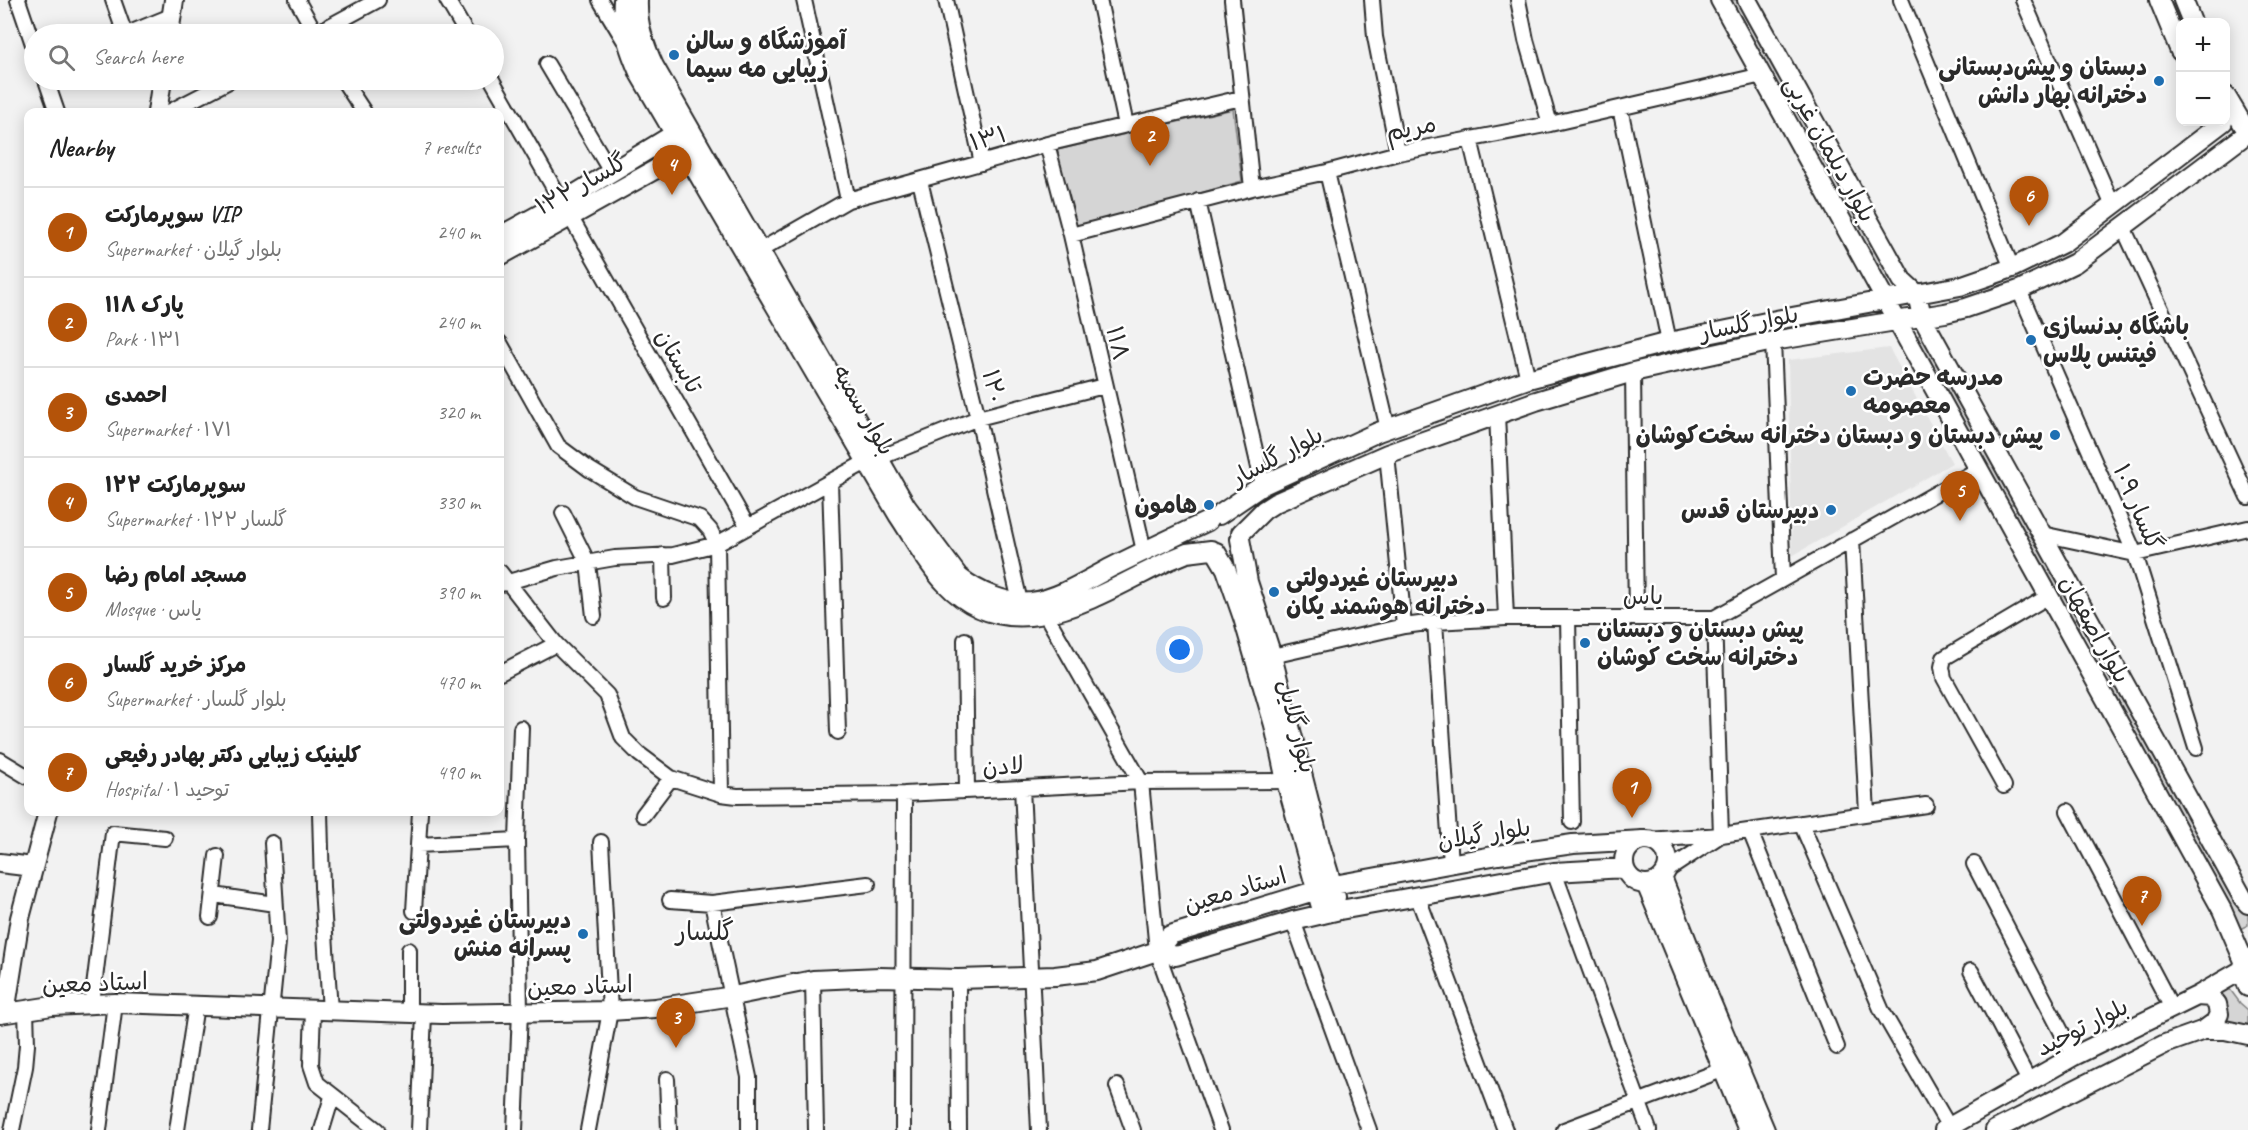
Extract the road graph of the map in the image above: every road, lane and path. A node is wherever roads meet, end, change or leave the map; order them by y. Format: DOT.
graph roads {
  1 [pos="18,0"];
  2 [pos="113,0"];
  3 [pos="297,0"];
  4 [pos="378,0"];
  5 [pos="447,0"];
  6 [pos="600,0"];
  7 [pos="623,0"];
  8 [pos="638,0"];
  9 [pos="804,0"];
  10 [pos="946,0"];
  11 [pos="1099,0"];
  12 [pos="1232,0"];
  13 [pos="1372,0"];
  14 [pos="1518,0"];
  15 [pos="1720,0"];
  16 [pos="1747,0"];
  17 [pos="1901,0"];
  18 [pos="2023,0"];
  19 [pos="2159,0"];
  20 [pos="2183,0"];
  21 [pos="171,17"];
  22 [pos="2190,18"];
  23 [pos="26,24"];
  24 [pos="122,24"];
  25 [pos="152,24"];
  26 [pos="310,24"];
  27 [pos="334,24"];
  28 [pos="461,24"];
  29 [pos="2176,39"];
  30 [pos="628,47"];
  31 [pos="548,64"];
  32 [pos="1762,75"];
  33 [pos="49,90"];
  34 [pos="161,90"];
  35 [pos="212,90"];
  36 [pos="350,90"];
  37 [pos="498,90"];
  38 [pos="1241,98"];
  39 [pos="56,108"];
  40 [pos="158,108"];
  41 [pos="177,108"];
  42 [pos="362,108"];
  43 [pos="1620,108"];
  44 [pos="2230,120"];
  45 [pos="1550,124"];
  46 [pos="1126,125"];
  47 [pos="2217,126"];
  48 [pos="2227,126"];
  49 [pos="681,130"];
  50 [pos="2248,133"];
  51 [pos="1470,139"];
  52 [pos="1047,144"];
  53 [pos="2228,146"];
  54 [pos="692,149"];
  55 [pos="1398,153"];
  56 [pos="982,163"];
  57 [pos="611,172"];
  58 [pos="1327,172"];
  59 [pos="920,180"];
  60 [pos="1252,188"];
  61 [pos="848,200"];
  62 [pos="1198,201"];
  63 [pos="2113,206"];
  64 [pos="566,210"];
  65 [pos="2123,227"];
  66 [pos="504,234"];
  67 [pos="1071,235"];
  68 [pos="759,251"];
  69 [pos="504,253"];
  70 [pos="2012,268"];
  71 [pos="2019,291"];
  72 [pos="1917,294"];
  73 [pos="1886,301"];
  74 [pos="1922,317"];
  75 [pos="792,322"];
  76 [pos="1898,322"];
  77 [pos="1773,341"];
  78 [pos="1669,342"];
  79 [pos="504,350"];
  80 [pos="1633,372"];
  81 [pos="1528,379"];
  82 [pos="1104,386"];
  83 [pos="1497,414"];
  84 [pos="978,418"];
  85 [pos="1388,429"];
  86 [pos="1386,454"];
  87 [pos="873,460"];
  88 [pos="1979,469"];
  89 [pos="830,482"];
  90 [pos="1263,486"];
  91 [pos="2248,497"];
  92 [pos="562,513"];
  93 [pos="1214,518"];
  94 [pos="748,526"];
  95 [pos="2248,528"];
  96 [pos="2042,534"];
  97 [pos="1240,536"];
  98 [pos="1852,540"];
  99 [pos="717,544"];
  100 [pos="1144,551"];
  101 [pos="1213,551"];
  102 [pos="2135,554"];
  103 [pos="663,555"];
  104 [pos="588,563"];
  105 [pos="1783,579"];
  106 [pos="504,580"];
  107 [pos="504,582"];
  108 [pos="2049,596"];
  109 [pos="664,598"];
  110 [pos="1020,602"];
  111 [pos="1046,615"];
  112 [pos="594,616"];
  113 [pos="1506,618"];
  114 [pos="1568,618"];
  115 [pos="1636,618"];
  116 [pos="1714,618"];
  117 [pos="1435,622"];
  118 [pos="1404,626"];
  119 [pos="965,640"];
  120 [pos="2100,640"];
  121 [pos="556,644"];
  122 [pos="2080,652"];
  123 [pos="1272,656"];
  124 [pos="504,671"];
  125 [pos="521,728"];
  126 [pos="838,732"];
  127 [pos="2196,748"];
  128 [pos="0,760"];
  129 [pos="24,775"];
  130 [pos="671,778"];
  131 [pos="1286,781"];
  132 [pos="1141,782"];
  133 [pos="2004,786"];
  134 [pos="1022,788"];
  135 [pos="968,790"];
  136 [pos="722,794"];
  137 [pos="904,794"];
  138 [pos="1926,805"];
  139 [pos="2068,811"];
  140 [pos="1867,813"];
  141 [pos="643,815"];
  142 [pos="47,816"];
  143 [pos="320,816"];
  144 [pos="420,816"];
  145 [pos="1572,822"];
  146 [pos="1801,823"];
  147 [pos="1750,831"];
  148 [pos="1721,835"];
  149 [pos="165,838"];
  150 [pos="517,840"];
  151 [pos="1646,840"];
  152 [pos="601,842"];
  153 [pos="272,843"];
  154 [pos="418,845"];
  155 [pos="217,856"];
  156 [pos="0,863"];
  157 [pos="1451,864"];
  158 [pos="1974,864"];
  159 [pos="33,867"];
  160 [pos="1625,868"];
  161 [pos="1554,872"];
  162 [pos="1658,878"];
  163 [pos="868,884"];
  164 [pos="1325,887"];
  165 [pos="214,895"];
  166 [pos="1417,895"];
  167 [pos="670,900"];
  168 [pos="712,903"];
  169 [pos="275,904"];
  170 [pos="2248,904"];
  171 [pos="414,911"];
  172 [pos="1331,912"];
  173 [pos="210,917"];
  174 [pos="1293,921"];
  175 [pos="409,950"];
  176 [pos="1156,951"];
  177 [pos="2246,968"];
  178 [pos="1971,971"];
  179 [pos="905,977"];
  180 [pos="1031,977"];
  181 [pos="958,979"];
  182 [pos="813,980"];
  183 [pos="733,996"];
  184 [pos="2197,996"];
  185 [pos="92,1003"];
  186 [pos="115,1003"];
  187 [pos="196,1005"];
  188 [pos="2172,1008"];
  189 [pos="272,1009"];
  190 [pos="26,1010"];
  191 [pos="322,1011"];
  192 [pos="610,1011"];
  193 [pos="520,1012"];
  194 [pos="2,1013"];
  195 [pos="417,1013"];
  196 [pos="2207,1028"];
  197 [pos="2248,1035"];
  198 [pos="1837,1047"];
  199 [pos="2074,1056"];
  200 [pos="1722,1070"];
  201 [pos="667,1079"];
  202 [pos="2029,1081"];
  203 [pos="1117,1086"];
  204 [pos="332,1097"];
  205 [pos="1640,1102"];
  206 [pos="1947,1129"];
  207 [pos="12,1130"];
  208 [pos="99,1130"];
  209 [pos="177,1130"];
  210 [pos="259,1130"];
  211 [pos="322,1130"];
  212 [pos="377,1130"];
  213 [pos="419,1130"];
  214 [pos="515,1130"];
  215 [pos="588,1130"];
  216 [pos="669,1130"];
  217 [pos="749,1130"];
  218 [pos="816,1130"];
  219 [pos="903,1130"];
  220 [pos="959,1130"];
  221 [pos="1039,1130"];
  222 [pos="1133,1130"];
  223 [pos="1221,1130"];
  224 [pos="1369,1130"];
  225 [pos="1505,1130"];
  226 [pos="1564,1130"];
  227 [pos="1649,1130"];
  228 [pos="1748,1130"];
  229 [pos="1766,1130"];
  230 [pos="1995,1130"];
  1 -- 23 [label="street"];
  2 -- 24 [label="street"];
  3 -- 26 [label="street"];
  4 -- 27 [label="street"];
  5 -- 28 [label="street"];
  6 -- 30 [label="street"];
  7 -- 30 [label="main road, بلوار سمیه"];
  8 -- 49 [label="main road, بلوار سمیه"];
  9 -- 61 [label="street"];
  10 -- 56 [label="street"];
  11 -- 46 [label="street"];
  12 -- 38 [label="street"];
  13 -- 55 [label="street"];
  14 -- 45 [label="street"];
  15 -- 32 [label="main road, بلوار دیلمان غربی"];
  16 -- 72 [label="main road, بلوار دیلمان غربی"];
  17 -- 70 [label="street"];
  18 -- 63 [label="street"];
  19 -- 29 [label="main road"];
  20 -- 22 [label="main road"];
  21 -- 25 [label="street"];
  30 -- 49 [label="main road, بلوار سمیه"];
  31 -- 57 [label="street"];
  32 -- 43 [label="street, مریم"];
  32 -- 73 [label="main road, بلوار دیلمان غربی"];
  33 -- 39 [label="street"];
  34 -- 40 [label="main road"];
  35 -- 41 [label="street"];
  36 -- 42 [label="street"];
  37 -- 64 [label="street, تابستان"];
  38 -- 46 [label="street, ۱۳۱"];
  38 -- 60 [label="street"];
  43 -- 45 [label="street, مریم"];
  43 -- 78 [label="street"];
  44 -- 50 [label="main road"];
  45 -- 51 [label="street, مریم"];
  46 -- 52 [label="street, ۱۳۱"];
  47 -- 63 [label="main road, بلوار گلسار"];
  48 -- 53 [label="main road"];
  49 -- 54 [label="main road, بلوار سمیه"];
  49 -- 57 [label="main road, گلسار ۱۲۲"];
  50 -- 53 [label="main road, بلوار گلسار"];
  51 -- 55 [label="street, مریم"];
  51 -- 81 [label="street"];
  52 -- 56 [label="street, ۱۳۱"];
  52 -- 67 [label="street, ۱۱۸"];
  53 -- 65 [label="main road, بلوار گلسار"];
  54 -- 64 [label="main road, گلسار ۱۲۲"];
  54 -- 68 [label="main road, بلوار سمیه"];
  54 -- 75 [label="main road, بلوار سمیه"];
  55 -- 58 [label="street, مریم"];
  56 -- 59 [label="street, ۱۳۱"];
  57 -- 64 [label="main road, گلسار ۱۲۲"];
  58 -- 60 [label="street, مریم"];
  58 -- 85 [label="street"];
  59 -- 61 [label="street, ۱۳۱"];
  59 -- 84 [label="street, ۱۲۰"];
  60 -- 62 [label="street, مریم"];
  61 -- 68 [label="street, ۱۳۱"];
  62 -- 67 [label="street, مریم"];
  62 -- 90 [label="street"];
  63 -- 70 [label="main road, بلوار گلسار"];
  64 -- 66 [label="main road, گلسار ۱۲۲"];
  64 -- 69 [label="main road, گلسار ۱۲۲"];
  64 -- 94 [label="street, تابستان"];
  65 -- 71 [label="main road, بلوار گلسار"];
  65 -- 91 [label="street"];
  67 -- 82 [label="street, ۱۱۸"];
  68 -- 75 [label="main road, بلوار سمیه"];
  70 -- 72 [label="main road, بلوار گلسار"];
  71 -- 74 [label="main road, بلوار گلسار"];
  71 -- 102 [label="street, گلسار ۱۰۹"];
  72 -- 73 [label="main road, بلوار گلسار"];
  72 -- 74 [label="main road, بلوار دیلمان غربی"];
  73 -- 76 [label="main road, بلوار دیلمان غربی"];
  73 -- 78 [label="main road, بلوار گلسار"];
  74 -- 76 [label="main road, بلوار گلسار"];
  74 -- 96 [label="main road, بلوار اصفهان"];
  75 -- 87 [label="main road, بلوار سمیه"];
  76 -- 77 [label="main road, بلوار گلسار"];
  76 -- 88 [label="main road, بلوار اصفهان"];
  77 -- 80 [label="main road, بلوار گلسار"];
  77 -- 105 [label="street"];
  78 -- 81 [label="main road, بلوار گلسار"];
  79 -- 99 [label="street"];
  80 -- 83 [label="main road, بلوار گلسار"];
  80 -- 115 [label="street"];
  81 -- 85 [label="main road, بلوار گلسار"];
  82 -- 84 [label="street"];
  82 -- 100 [label="street, ۱۱۸"];
  83 -- 86 [label="main road, بلوار گلسار"];
  83 -- 113 [label="street"];
  84 -- 87 [label="street"];
  84 -- 110 [label="street, ۱۲۰"];
  85 -- 90 [label="main road, بلوار گلسار"];
  86 -- 97 [label="main road, بلوار گلسار"];
  86 -- 118 [label="street"];
  87 -- 89 [label="street"];
  87 -- 110 [label="main road, بلوار سمیه"];
  87 -- 111 [label="main road, بلوار سمیه"];
  88 -- 98 [label="street, یاس"];
  88 -- 108 [label="main road, بلوار اصفهان"];
  89 -- 94 [label="street"];
  89 -- 126 [label="street"];
  90 -- 93 [label="main road, بلوار گلسار"];
  92 -- 104 [label="street"];
  93 -- 97 [label="main road"];
  93 -- 100 [label="main road, بلوار سمیه"];
  93 -- 101 [label="main road"];
  94 -- 99 [label="street"];
  95 -- 102 [label="street"];
  96 -- 102 [label="street"];
  96 -- 120 [label="main road, بلوار اصفهان"];
  97 -- 101 [label="main road"];
  97 -- 123 [label="main road, بلوار گلایل"];
  98 -- 105 [label="street, یاس"];
  98 -- 140 [label="street"];
  99 -- 103 [label="street"];
  99 -- 136 [label="street"];
  100 -- 110 [label="main road, بلوار سمیه"];
  101 -- 111 [label="main road, بلوار سمیه"];
  101 -- 131 [label="main road, بلوار گلایل"];
  102 -- 127 [label="street, گلسار ۱۰۹"];
  103 -- 104 [label="street"];
  103 -- 109 [label="street"];
  104 -- 106 [label="street"];
  104 -- 112 [label="street"];
  105 -- 116 [label="street, یاس"];
  107 -- 121 [label="street, لادن"];
  108 -- 122 [label="main road, بلوار اصفهان"];
  108 -- 133 [label="street"];
  111 -- 132 [label="street"];
  113 -- 114 [label="street, یاس"];
  113 -- 117 [label="street, یاس"];
  114 -- 115 [label="street, یاس"];
  114 -- 145 [label="street"];
  115 -- 116 [label="street, یاس"];
  116 -- 148 [label="street"];
  117 -- 118 [label="street, یاس"];
  117 -- 157 [label="street"];
  118 -- 123 [label="street, یاس"];
  119 -- 135 [label="street"];
  120 -- 122 [label="main road"];
  120 -- 170 [label="main road, بلوار اصفهان"];
  121 -- 124 [label="street"];
  121 -- 130 [label="street, لادن"];
  122 -- 177 [label="main road, بلوار اصفهان"];
  123 -- 164 [label="main road, بلوار گلایل"];
  125 -- 150 [label="street"];
  128 -- 129 [label="street"];
  130 -- 136 [label="street, لادن"];
  130 -- 141 [label="street"];
  131 -- 132 [label="street, لادن"];
  131 -- 164 [label="main road, بلوار گلایل"];
  132 -- 134 [label="street, لادن"];
  132 -- 176 [label="street"];
  134 -- 135 [label="street, لادن"];
  134 -- 180 [label="street"];
  135 -- 137 [label="street, لادن"];
  136 -- 137 [label="street, لادن"];
  137 -- 179 [label="street"];
  138 -- 140 [label="street"];
  139 -- 188 [label="street"];
  140 -- 146 [label="street"];
  142 -- 159 [label="main road"];
  143 -- 191 [label="street"];
  144 -- 154 [label="street"];
  146 -- 147 [label="street"];
  146 -- 206 [label="street"];
  147 -- 148 [label="street"];
  147 -- 198 [label="street"];
  148 -- 151 [label="street"];
  148 -- 162 [label="street"];
  149 -- 185 [label="street"];
  150 -- 154 [label="street"];
  150 -- 193 [label="street"];
  151 -- 157 [label="main road, بلوار گیلان"];
  151 -- 160 [label="main road"];
  151 -- 162 [label="main road"];
  152 -- 192 [label="street"];
  153 -- 169 [label="street"];
  154 -- 171 [label="street"];
  155 -- 165 [label="street"];
  156 -- 159 [label="main road"];
  157 -- 164 [label="main road, بلوار گیلان"];
  158 -- 199 [label="street"];
  159 -- 194 [label="main road"];
  160 -- 161 [label="main road, بلوار گیلان"];
  160 -- 162 [label="main road"];
  161 -- 166 [label="main road, بلوار گیلان"];
  161 -- 205 [label="street"];
  162 -- 200 [label="main road"];
  162 -- 229 [label="main road"];
  163 -- 168 [label="street"];
  164 -- 172 [label="main road, بلوار گلایل"];
  164 -- 176 [label="main road, استاد معین"];
  165 -- 169 [label="street"];
  165 -- 173 [label="street"];
  166 -- 172 [label="main road, بلوار گیلان"];
  166 -- 225 [label="street"];
  167 -- 168 [label="street"];
  168 -- 183 [label="street"];
  169 -- 189 [label="street"];
  172 -- 174 [label="main road, استاد معین"];
  174 -- 176 [label="main road, استاد معین"];
  174 -- 224 [label="street"];
  175 -- 195 [label="street"];
  176 -- 180 [label="main road, استاد معین"];
  176 -- 223 [label="street"];
  177 -- 184 [label="main road, بلوار توحید"];
  178 -- 202 [label="street"];
  179 -- 181 [label="main road, استاد معین"];
  179 -- 182 [label="main road, استاد معین"];
  179 -- 219 [label="street"];
  180 -- 181 [label="main road, استاد معین"];
  180 -- 221 [label="street"];
  181 -- 220 [label="street"];
  182 -- 183 [label="main road, استاد معین"];
  182 -- 218 [label="street"];
  183 -- 192 [label="main road, استاد معین"];
  183 -- 217 [label="street"];
  184 -- 188 [label="main road, بلوار توحید"];
  184 -- 196 [label="main road"];
  185 -- 186 [label="main road, استاد معین"];
  185 -- 190 [label="main road, استاد معین"];
  186 -- 187 [label="main road, استاد معین"];
  186 -- 208 [label="street"];
  187 -- 189 [label="main road, استاد معین"];
  187 -- 209 [label="street"];
  188 -- 199 [label="main road, بلوار توحید"];
  189 -- 191 [label="main road, استاد معین"];
  189 -- 210 [label="street"];
  190 -- 194 [label="main road, استاد معین"];
  190 -- 207 [label="street"];
  191 -- 195 [label="main road, استاد معین"];
  191 -- 204 [label="street"];
  192 -- 193 [label="main road, استاد معین"];
  192 -- 215 [label="street"];
  193 -- 195 [label="main road, استاد معین"];
  193 -- 214 [label="street"];
  195 -- 213 [label="street"];
  196 -- 197 [label="main road"];
  196 -- 230 [label="main road"];
  199 -- 202 [label="main road, بلوار توحید"];
  200 -- 205 [label="street"];
  200 -- 228 [label="main road"];
  201 -- 216 [label="street"];
  202 -- 206 [label="main road, بلوار توحید"];
  203 -- 222 [label="street"];
  204 -- 211 [label="street"];
  204 -- 212 [label="street"];
  205 -- 226 [label="street"];
  205 -- 227 [label="street"];
}
